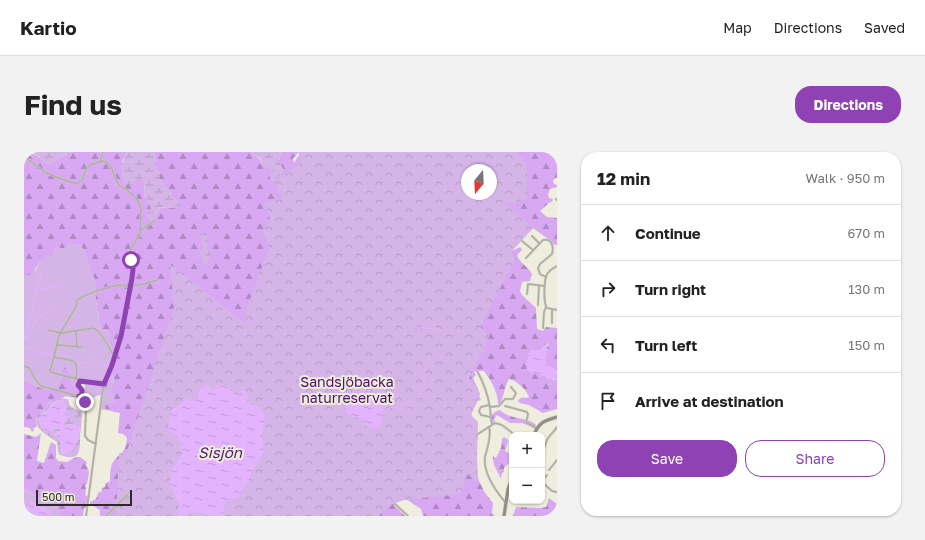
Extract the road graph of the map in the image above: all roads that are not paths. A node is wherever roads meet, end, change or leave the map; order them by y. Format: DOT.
graph roads {
  1 [pos="103,152"];
  2 [pos="24,156"];
  3 [pos="100,162"];
  4 [pos="155,220"];
  5 [pos="141,230"];
  6 [pos="532,236"];
  7 [pos="522,241"];
  8 [pos="539,243"];
  9 [pos="532,250"];
  10 [pos="526,258"];
  11 [pos="557,266"];
  12 [pos="546,276"];
  13 [pos="157,280"];
  14 [pos="539,285"];
  15 [pos="545,286"];
  16 [pos="130,287"];
  17 [pos="528,294"];
  18 [pos="538,305"];
  19 [pos="546,307"];
  20 [pos="552,310"];
  21 [pos="557,310"];
  22 [pos="552,323"];
  23 [pos="543,328"];
  24 [pos="48,330"];
  25 [pos="76,331"];
  26 [pos="61,333"];
  27 [pos="57,344"];
  28 [pos="77,346"];
  29 [pos="82,347"];
  30 [pos="54,357"];
  31 [pos="115,358"];
  32 [pos="24,366"];
  33 [pos="478,372"];
  34 [pos="76,378"];
  35 [pos="80,381"];
  36 [pos="104,384"];
  37 [pos="512,387"];
  38 [pos="79,396"];
  39 [pos="490,406"];
  40 [pos="505,406"];
  41 [pos="490,417"];
  42 [pos="557,418"];
  43 [pos="492,424"];
  44 [pos="489,427"];
  45 [pos="557,427"];
  46 [pos="536,429"];
  47 [pos="511,432"];
  48 [pos="535,432"];
  49 [pos="478,434"];
  50 [pos="96,444"];
  51 [pos="545,447"];
  52 [pos="557,460"];
  53 [pos="550,470"];
  54 [pos="547,475"];
  55 [pos="545,477"];
  56 [pos="545,484"];
  57 [pos="509,486"];
  58 [pos="557,492"];
  59 [pos="127,496"];
  60 [pos="506,502"];
  61 [pos="395,504"];
  62 [pos="86,516"];
  63 [pos="106,516"];
  64 [pos="408,516"];
  65 [pos="504,516"];
  1 -- 3 [label="street"];
  2 -- 3 [label="street"];
  3 -- 5 [label="street"];
  4 -- 5 [label="street"];
  5 -- 16 [label="street"];
  6 -- 8 [label="street"];
  7 -- 9 [label="street"];
  8 -- 9 [label="street"];
  8 -- 12 [label="street"];
  9 -- 10 [label="street"];
  11 -- 12 [label="street"];
  12 -- 15 [label="street"];
  13 -- 16 [label="street"];
  14 -- 15 [label="street"];
  14 -- 17 [label="street"];
  14 -- 18 [label="street"];
  15 -- 19 [label="street"];
  16 -- 26 [label="street"];
  16 -- 31 [label="street"];
  19 -- 20 [label="street"];
  19 -- 23 [label="street"];
  20 -- 21 [label="street"];
  20 -- 22 [label="street"];
  24 -- 26 [label="street"];
  25 -- 26 [label="street"];
  25 -- 28 [label="street"];
  25 -- 31 [label="street"];
  26 -- 27 [label="street"];
  27 -- 28 [label="street"];
  27 -- 30 [label="street"];
  28 -- 29 [label="street"];
  30 -- 34 [label="street"];
  30 -- 34 [label="street"];
  31 -- 36 [label="street"];
  32 -- 38 [label="street"];
  33 -- 39 [label="street"];
  34 -- 35 [label="street"];
  35 -- 36 [label="street"];
  35 -- 38 [label="street"];
  36 -- 50 [label="street"];
  37 -- 39 [label="street"];
  38 -- 50 [label="street"];
  39 -- 41 [label="street"];
  39 -- 41 [label="street"];
  40 -- 46 [label="street"];
  41 -- 43 [label="street"];
  42 -- 46 [label="street"];
  43 -- 44 [label="street"];
  43 -- 47 [label="street"];
  44 -- 49 [label="street"];
  44 -- 60 [label="street"];
  45 -- 51 [label="street"];
  46 -- 48 [label="street"];
  50 -- 62 [label="street"];
  52 -- 53 [label="street"];
  54 -- 55 [label="street"];
  56 -- 58 [label="street"];
  57 -- 60 [label="street"];
  59 -- 63 [label="street"];
  60 -- 65 [label="street"];
  61 -- 64 [label="street"];
}
